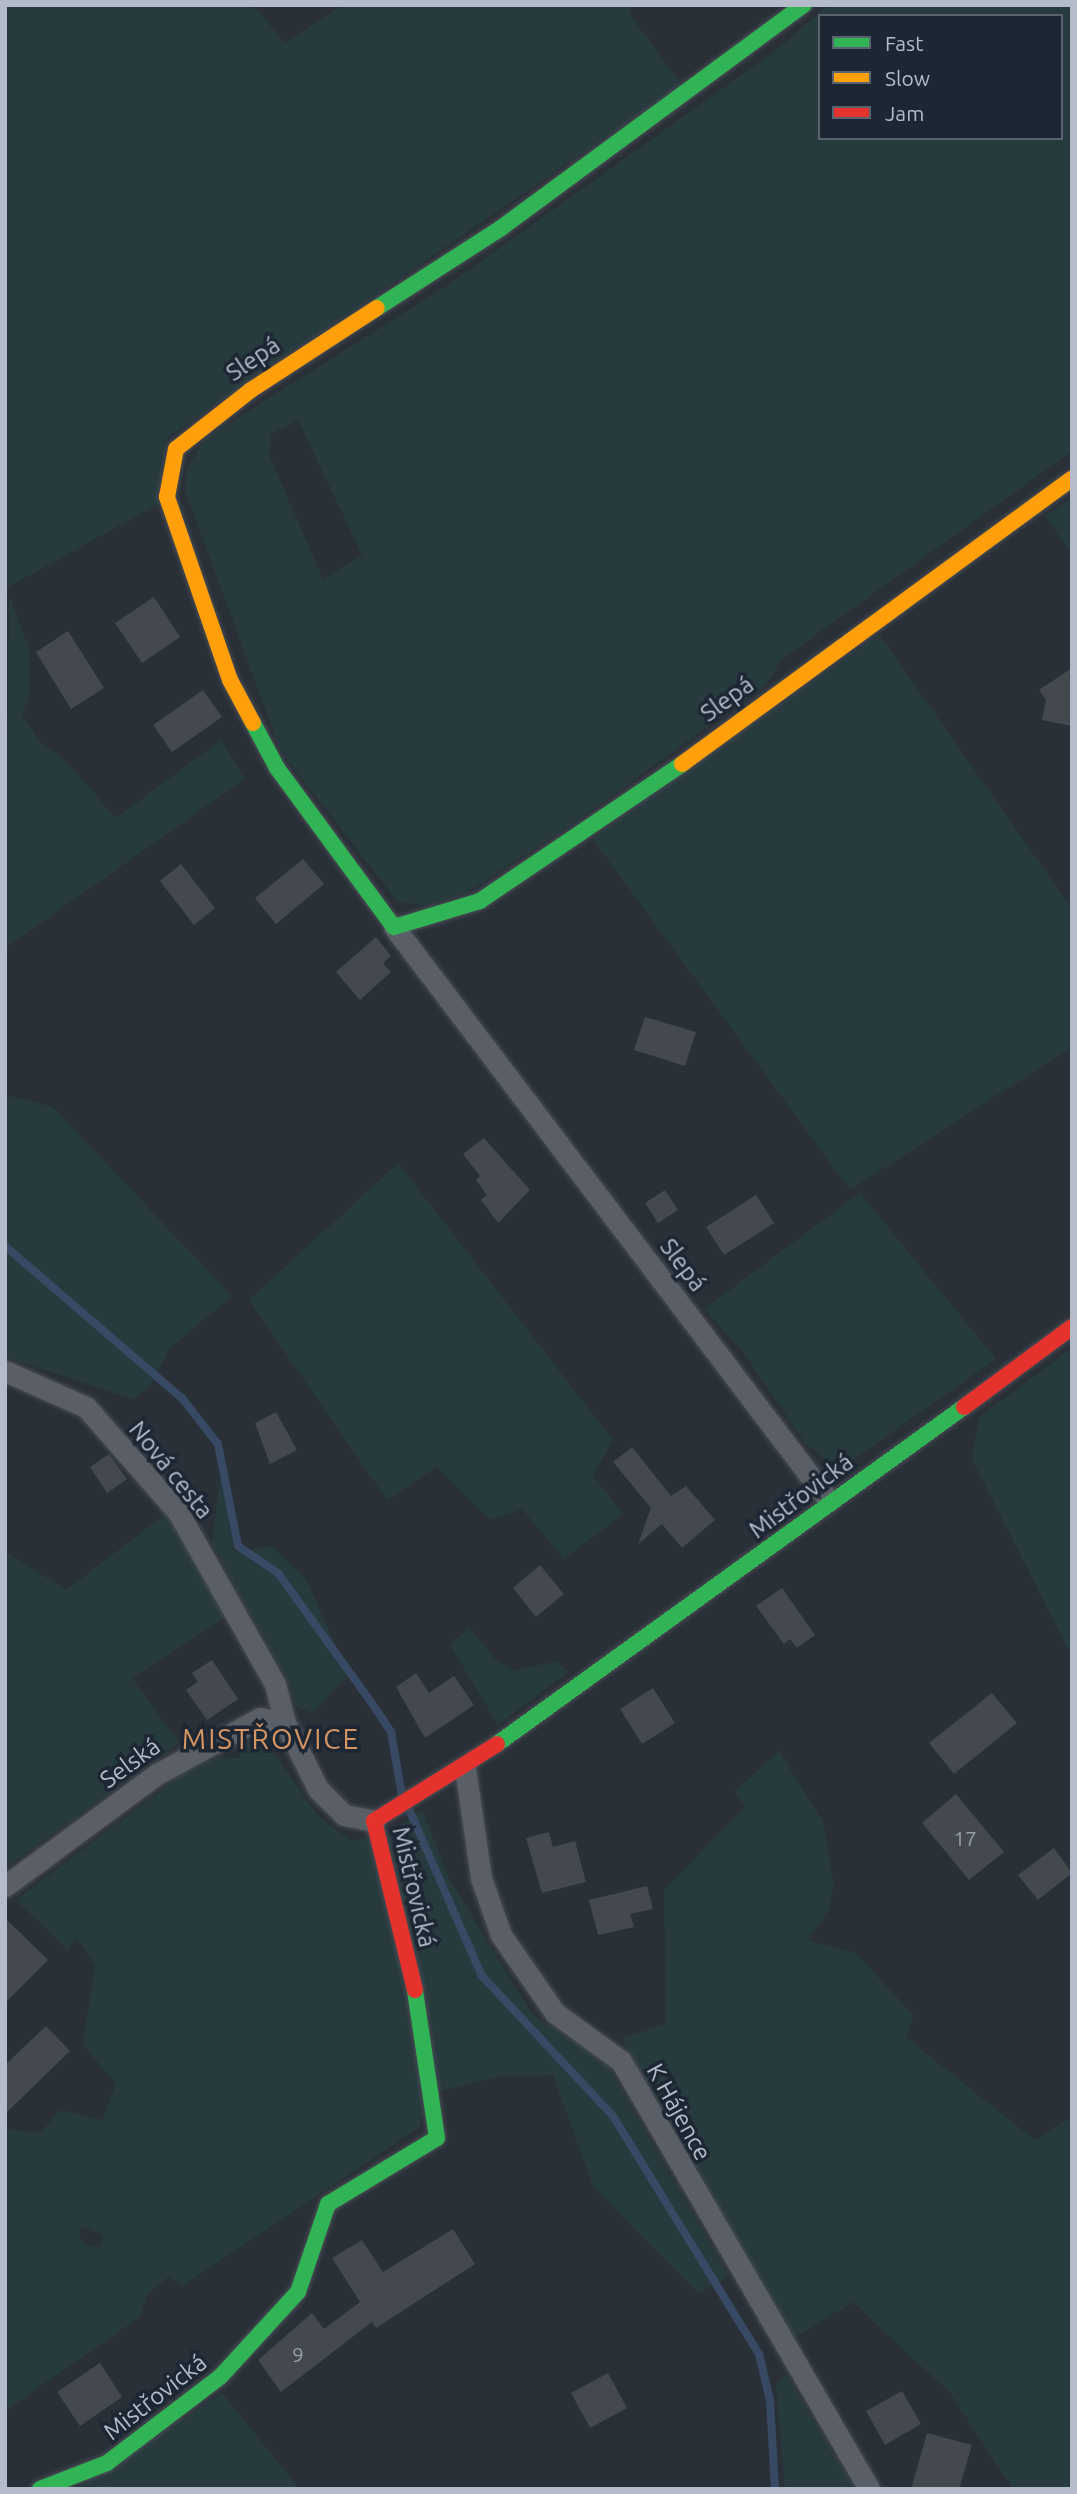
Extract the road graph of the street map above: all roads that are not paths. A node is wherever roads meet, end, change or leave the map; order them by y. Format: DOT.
graph roads {
  1 [pos="804,5"];
  2 [pos="1072,479"];
  3 [pos="394,927"];
  4 [pos="1072,1327"];
  5 [pos="5,1371"];
  6 [pos="829,1501"];
  7 [pos="285,1723"];
  8 [pos="465,1768"];
  9 [pos="374,1821"];
  10 [pos="5,1886"];
  11 [pos="40,2489"];
  12 [pos="869,2489"];
  1 -- 3 [label="street, Slepá"];
  2 -- 3 [label="street, Slepá"];
  3 -- 6 [label="street, Slepá"];
  4 -- 6 [label="street, Mistřovická"];
  5 -- 7 [label="street, Nová cesta"];
  6 -- 8 [label="street, Mistřovická"];
  7 -- 9 [label="street"];
  7 -- 10 [label="street, Selská"];
  8 -- 9 [label="street, Mistřovická"];
  8 -- 12 [label="street, K Hájence"];
  9 -- 11 [label="street, Mistřovická"];
}
